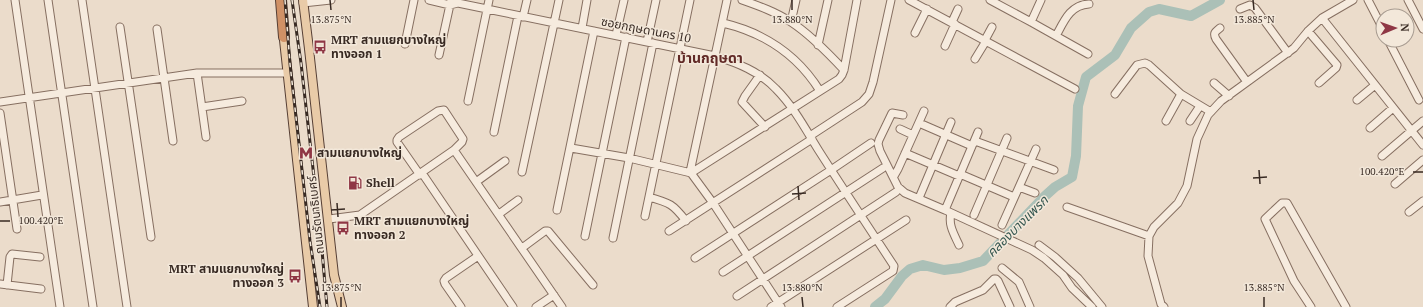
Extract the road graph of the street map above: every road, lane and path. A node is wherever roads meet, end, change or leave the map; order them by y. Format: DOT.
graph roads {
  1 [pos="15,0"];
  2 [pos="48,0"];
  3 [pos="82,0"];
  4 [pos="277,0"];
  5 [pos="281,0"];
  6 [pos="331,0"];
  7 [pos="414,0"];
  8 [pos="429,0"];
  9 [pos="489,0"];
  10 [pos="527,0"];
  11 [pos="559,0"];
  12 [pos="587,0"];
  13 [pos="624,0"];
  14 [pos="656,0"];
  15 [pos="690,0"];
  16 [pos="727,0"];
  17 [pos="742,0"];
  18 [pos="796,0"];
  19 [pos="828,0"];
  20 [pos="857,0"];
  21 [pos="891,0"];
  22 [pos="908,0"];
  23 [pos="990,0"];
  24 [pos="1041,0"];
  25 [pos="1353,0"];
  26 [pos="1368,0"];
  27 [pos="1408,0"];
  28 [pos="317,1"];
  29 [pos="303,2"];
  30 [pos="453,2"];
  31 [pos="1004,3"];
  32 [pos="763,4"];
  33 [pos="1089,4"];
  34 [pos="1240,8"];
  35 [pos="487,9"];
  36 [pos="927,9"];
  37 [pos="958,9"];
  38 [pos="1375,14"];
  39 [pos="521,17"];
  40 [pos="1322,18"];
  41 [pos="554,22"];
  42 [pos="791,22"];
  43 [pos="1031,22"];
  44 [pos="722,23"];
  45 [pos="953,23"];
  46 [pos="992,26"];
  47 [pos="120,27"];
  48 [pos="582,28"];
  49 [pos="1220,28"];
  50 [pos="157,29"];
  51 [pos="1423,29"];
  52 [pos="594,31"];
  53 [pos="1308,31"];
  54 [pos="915,33"];
  55 [pos="616,35"];
  56 [pos="1056,36"];
  57 [pos="284,37"];
  58 [pos="626,37"];
  59 [pos="985,41"];
  60 [pos="650,42"];
  61 [pos="405,44"];
  62 [pos="818,45"];
  63 [pos="946,46"];
  64 [pos="680,48"];
  65 [pos="1392,48"];
  66 [pos="1288,53"];
  67 [pos="1088,54"];
  68 [pos="439,55"];
  69 [pos="715,56"];
  70 [pos="975,59"];
  71 [pos="844,70"];
  72 [pos="197,73"];
  73 [pos="287,73"];
  74 [pos="760,75"];
  75 [pos="164,78"];
  76 [pos="1247,82"];
  77 [pos="127,83"];
  78 [pos="1214,83"];
  79 [pos="1319,83"];
  80 [pos="1375,85"];
  81 [pos="95,88"];
  82 [pos="1075,88"];
  83 [pos="820,91"];
  84 [pos="62,93"];
  85 [pos="1115,94"];
  86 [pos="1181,94"];
  87 [pos="1229,96"];
  88 [pos="29,98"];
  89 [pos="1357,100"];
  90 [pos="1419,100"];
  91 [pos="242,101"];
  92 [pos="468,101"];
  93 [pos="0,102"];
  94 [pos="1200,106"];
  95 [pos="202,107"];
  96 [pos="793,108"];
  97 [pos="1393,108"];
  98 [pos="924,111"];
  99 [pos="1211,112"];
  100 [pos="0,113"];
  101 [pos="903,115"];
  102 [pos="1166,121"];
  103 [pos="1190,121"];
  104 [pos="1423,121"];
  105 [pos="951,122"];
  106 [pos="919,123"];
  107 [pos="765,126"];
  108 [pos="1370,128"];
  109 [pos="900,129"];
  110 [pos="1412,131"];
  111 [pos="494,132"];
  112 [pos="978,132"];
  113 [pos="913,135"];
  114 [pos="945,135"];
  115 [pos="206,137"];
  116 [pos="811,138"];
  117 [pos="1007,138"];
  118 [pos="173,141"];
  119 [pos="871,143"];
  120 [pos="974,143"];
  121 [pos="1423,145"];
  122 [pos="571,148"];
  123 [pos="1036,149"];
  124 [pos="454,150"];
  125 [pos="1002,151"];
  126 [pos="906,153"];
  127 [pos="602,154"];
  128 [pos="1382,156"];
  129 [pos="629,158"];
  130 [pos="1423,160"];
  131 [pos="505,161"];
  132 [pos="1030,162"];
  133 [pos="656,164"];
  134 [pos="933,165"];
  135 [pos="883,168"];
  136 [pos="831,170"];
  137 [pos="1054,170"];
  138 [pos="522,172"];
  139 [pos="691,173"];
  140 [pos="421,174"];
  141 [pos="960,175"];
  142 [pos="894,176"];
  143 [pos="476,182"];
  144 [pos="1395,184"];
  145 [pos="987,186"];
  146 [pos="1019,187"];
  147 [pos="846,192"];
  148 [pos="896,192"];
  149 [pos="1035,193"];
  150 [pos="42,195"];
  151 [pos="649,197"];
  152 [pos="1014,197"];
  153 [pos="919,198"];
  154 [pos="12,200"];
  155 [pos="518,200"];
  156 [pos="1423,201"];
  157 [pos="0,202"];
  158 [pos="713,203"];
  159 [pos="1067,207"];
  160 [pos="557,210"];
  161 [pos="948,211"];
  162 [pos="1409,212"];
  163 [pos="499,214"];
  164 [pos="861,215"];
  165 [pos="974,215"];
  166 [pos="645,216"];
  167 [pos="329,219"];
  168 [pos="906,220"];
  169 [pos="686,221"];
  170 [pos="1002,225"];
  171 [pos="17,229"];
  172 [pos="669,231"];
  173 [pos="733,233"];
  174 [pos="585,236"];
  175 [pos="1149,236"];
  176 [pos="151,237"];
  177 [pos="613,238"];
  178 [pos="876,238"];
  179 [pos="959,245"];
  180 [pos="1039,245"];
  181 [pos="522,248"];
  182 [pos="478,256"];
  183 [pos="748,256"];
  184 [pos="40,257"];
  185 [pos="695,258"];
  186 [pos="1002,268"];
  187 [pos="723,272"];
  188 [pos="334,275"];
  189 [pos="762,279"];
  190 [pos="3,285"];
  191 [pos="593,285"];
  192 [pos="41,289"];
  193 [pos="554,295"];
  194 [pos="737,296"];
  195 [pos="779,305"];
  196 [pos="1161,306"];
  197 [pos="1344,306"];
  198 [pos="60,307"];
  199 [pos="93,307"];
  200 [pos="127,307"];
  201 [pos="313,307"];
  202 [pos="337,307"];
  203 [pos="342,307"];
  204 [pos="461,307"];
  205 [pos="513,307"];
  206 [pos="536,307"];
  207 [pos="562,307"];
  208 [pos="771,307"];
  209 [pos="837,307"];
  210 [pos="950,307"];
  211 [pos="1010,307"];
  212 [pos="1030,307"];
  213 [pos="1092,307"];
  214 [pos="1102,307"];
  215 [pos="1311,307"];
  1 -- 88 [label="street"];
  2 -- 84 [label="street"];
  3 -- 81 [label="street"];
  4 -- 57 [label="main road, ถนนรัตนาธิเบศร์"];
  5 -- 57 [label="highway"];
  6 -- 28 [label="street"];
  7 -- 61 [label="street"];
  8 -- 30 [label="street, ซอยกฤษดานคร 10"];
  9 -- 35 [label="street"];
  10 -- 39 [label="street"];
  11 -- 41 [label="street"];
  12 -- 48 [label="street"];
  13 -- 55 [label="street"];
  14 -- 60 [label="street"];
  15 -- 64 [label="street"];
  16 -- 44 [label="street"];
  17 -- 32 [label="street"];
  18 -- 42 [label="street"];
  19 -- 62 [label="street"];
  20 -- 71 [label="street"];
  21 -- 116 [label="street"];
  22 -- 36 [label="street"];
  23 -- 31 [label="street"];
  24 -- 43 [label="street"];
  25 -- 40 [label="street"];
  26 -- 38 [label="street"];
  27 -- 51 [label="street"];
  28 -- 29 [label="street"];
  29 -- 167 [label="main road, ถนนรัตนาธิเบศร์"];
  30 -- 35 [label="street, ซอยกฤษดานคร 10"];
  30 -- 68 [label="street"];
  31 -- 43 [label="street"];
  32 -- 42 [label="street"];
  33 -- 56 [label="street"];
  34 -- 66 [label="street"];
  35 -- 39 [label="street, ซอยกฤษดานคร 10"];
  35 -- 92 [label="street"];
  36 -- 45 [label="street"];
  36 -- 54 [label="street"];
  37 -- 45 [label="street"];
  39 -- 41 [label="street, ซอยกฤษดานคร 10"];
  39 -- 111 [label="street"];
  40 -- 53 [label="street"];
  40 -- 80 [label="street"];
  41 -- 48 [label="street, ซอยกฤษดานคร 10"];
  41 -- 138 [label="street"];
  42 -- 62 [label="street"];
  43 -- 56 [label="street"];
  44 -- 69 [label="street"];
  44 -- 83 [label="street"];
  45 -- 59 [label="street"];
  45 -- 63 [label="street"];
  46 -- 59 [label="street"];
  47 -- 77 [label="street"];
  48 -- 52 [label="street, ซอยกฤษดานคร 10"];
  49 -- 76 [label="street"];
  50 -- 75 [label="street"];
  52 -- 55 [label="street, ซอยกฤษดานคร 10"];
  52 -- 122 [label="street"];
  53 -- 66 [label="street"];
  53 -- 79 [label="street"];
  55 -- 58 [label="street, ซอยกฤษดานคร 10"];
  56 -- 67 [label="street"];
  57 -- 73 [label="main road, ถนนรัตนาธิเบศร์"];
  58 -- 60 [label="street, ซอยกฤษดานคร 10"];
  58 -- 127 [label="street"];
  59 -- 70 [label="street"];
  59 -- 82 [label="street"];
  60 -- 64 [label="street, ซอยกฤษดานคร 10"];
  60 -- 129 [label="street"];
  62 -- 71 [label="street"];
  64 -- 69 [label="street, ซอยกฤษดานคร 10"];
  64 -- 133 [label="street"];
  65 -- 90 [label="street"];
  66 -- 76 [label="street"];
  69 -- 74 [label="street, ซอยกฤษดานคร 10"];
  69 -- 139 [label="street"];
  71 -- 83 [label="street"];
  72 -- 73 [label="street"];
  72 -- 75 [label="street"];
  72 -- 95 [label="street"];
  73 -- 201 [label="main road, ถนนรัตนาธิเบศร์"];
  74 -- 96 [label="street, ซอยกฤษดานคร 10"];
  74 -- 107 [label="street"];
  75 -- 77 [label="street"];
  75 -- 118 [label="street"];
  76 -- 87 [label="street"];
  77 -- 81 [label="street"];
  77 -- 176 [label="street"];
  78 -- 87 [label="street"];
  80 -- 89 [label="street"];
  80 -- 97 [label="street"];
  81 -- 84 [label="street"];
  81 -- 200 [label="street"];
  83 -- 96 [label="street"];
  84 -- 88 [label="street"];
  84 -- 199 [label="street"];
  85 -- 86 [label="street"];
  86 -- 94 [label="street"];
  86 -- 102 [label="street"];
  87 -- 99 [label="street"];
  88 -- 93 [label="street"];
  88 -- 150 [label="street"];
  91 -- 95 [label="street"];
  94 -- 99 [label="street"];
  94 -- 103 [label="street"];
  95 -- 115 [label="street"];
  96 -- 107 [label="street"];
  96 -- 116 [label="street, ซอยกฤษดานคร 10"];
  97 -- 108 [label="street"];
  97 -- 110 [label="street"];
  98 -- 106 [label="street"];
  99 -- 175 [label="street"];
  100 -- 154 [label="street"];
  101 -- 142 [label="street"];
  104 -- 110 [label="street"];
  105 -- 114 [label="street"];
  106 -- 113 [label="street"];
  106 -- 114 [label="street"];
  107 -- 139 [label="street"];
  109 -- 113 [label="street"];
  110 -- 121 [label="street"];
  110 -- 128 [label="street"];
  112 -- 120 [label="street"];
  113 -- 126 [label="street"];
  114 -- 120 [label="street"];
  114 -- 134 [label="street"];
  116 -- 136 [label="street, ซอยกฤษดานคร 10"];
  116 -- 158 [label="street"];
  117 -- 125 [label="street"];
  119 -- 136 [label="street"];
  120 -- 125 [label="street"];
  120 -- 141 [label="street"];
  122 -- 127 [label="street"];
  122 -- 160 [label="street"];
  123 -- 132 [label="street"];
  124 -- 140 [label="street"];
  124 -- 140 [label="street"];
  124 -- 143 [label="street"];
  125 -- 132 [label="street"];
  125 -- 145 [label="street"];
  126 -- 134 [label="street"];
  126 -- 142 [label="street"];
  127 -- 129 [label="street"];
  127 -- 174 [label="street"];
  129 -- 133 [label="street"];
  129 -- 177 [label="street"];
  130 -- 144 [label="street"];
  131 -- 143 [label="street"];
  132 -- 137 [label="street"];
  132 -- 146 [label="street"];
  133 -- 139 [label="street"];
  133 -- 151 [label="street"];
  134 -- 141 [label="street"];
  134 -- 153 [label="street"];
  135 -- 147 [label="street"];
  136 -- 147 [label="street, ซอยกฤษดานคร 10"];
  136 -- 173 [label="street"];
  139 -- 158 [label="street"];
  140 -- 167 [label="street"];
  140 -- 182 [label="street"];
  141 -- 145 [label="street"];
  141 -- 161 [label="street"];
  142 -- 153 [label="street"];
  143 -- 163 [label="street"];
  145 -- 152 [label="street"];
  145 -- 165 [label="street"];
  146 -- 149 [label="street"];
  146 -- 152 [label="street"];
  147 -- 164 [label="street, ซอยกฤษดานคร 10"];
  147 -- 183 [label="street"];
  148 -- 164 [label="street"];
  150 -- 154 [label="street"];
  150 -- 198 [label="street"];
  151 -- 166 [label="street"];
  151 -- 169 [label="street"];
  152 -- 170 [label="street"];
  153 -- 161 [label="street"];
  154 -- 157 [label="street"];
  154 -- 171 [label="street"];
  155 -- 163 [label="street"];
  156 -- 162 [label="street"];
  158 -- 169 [label="street"];
  158 -- 173 [label="street"];
  159 -- 175 [label="street"];
  161 -- 179 [label="street"];
  161 -- 213 [label="street"];
  163 -- 181 [label="street"];
  164 -- 178 [label="street, ซอยกฤษดานคร 10"];
  164 -- 189 [label="street"];
  167 -- 188 [label="main road, ถนนรัตนาธิเบศร์"];
  168 -- 178 [label="street"];
  169 -- 172 [label="street"];
  173 -- 183 [label="street"];
  173 -- 185 [label="street"];
  175 -- 196 [label="street"];
  178 -- 195 [label="street"];
  178 -- 209 [label="street, ซอยกฤษดานคร 10"];
  180 -- 214 [label="street"];
  181 -- 191 [label="street"];
  181 -- 193 [label="street"];
  182 -- 204 [label="street"];
  182 -- 205 [label="street"];
  183 -- 187 [label="street"];
  183 -- 189 [label="street"];
  184 -- 190 [label="street"];
  186 -- 212 [label="street"];
  188 -- 202 [label="main road"];
  188 -- 203 [label="main road, ถนนรัตนาธิเบศร์"];
  189 -- 194 [label="street"];
  189 -- 195 [label="street"];
  190 -- 192 [label="street"];
  193 -- 206 [label="street"];
  193 -- 207 [label="street"];
  195 -- 208 [label="street"];
  197 -- 215 [label="street"];
  210 -- 211 [label="street"];
}
